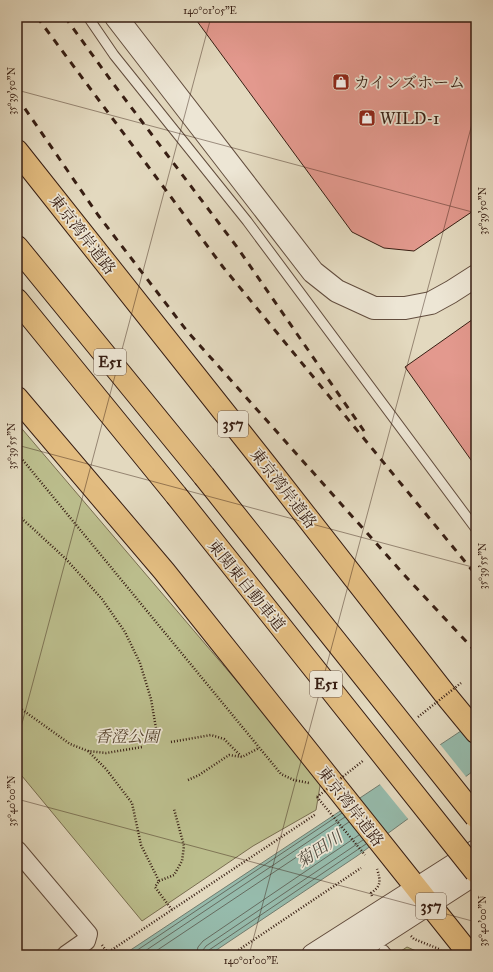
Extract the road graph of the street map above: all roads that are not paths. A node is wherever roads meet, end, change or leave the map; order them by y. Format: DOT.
graph roads {
  1 [pos="88,17"];
  2 [pos="116,17"];
  3 [pos="17,151"];
  4 [pos="17,247"];
  5 [pos="476,276"];
  6 [pos="17,300"];
  7 [pos="17,319"];
  8 [pos="17,398"];
  9 [pos="96,398"];
  10 [pos="476,529"];
  11 [pos="476,732"];
  12 [pos="476,817"];
  13 [pos="17,850"];
  14 [pos="476,851"];
  15 [pos="476,873"];
  16 [pos="423,896"];
  17 [pos="66,955"];
  18 [pos="313,955"];
  19 [pos="348,955"];
  20 [pos="470,955"];
  1 -- 10 [label="lane"];
  2 -- 5 [label="street"];
  3 -- 11 [label="highway, 東京湾岸道路 / 357"];
  4 -- 12 [label="highway, E51, bridge"];
  6 -- 9 [label="highway, 東関東自動車道 / E51"];
  7 -- 9 [label="highway"];
  8 -- 16 [label="highway, 東京湾岸道路 / 357"];
  9 -- 15 [label="highway, 東関東自動車道 / E51, bridge"];
  13 -- 17 [label="street"];
  14 -- 16 [label="street"];
  15 -- 16 [label="street"];
  16 -- 18 [label="street"];
  16 -- 19 [label="street"];
  16 -- 20 [label="highway, 東京湾岸道路 / 357"];
}
